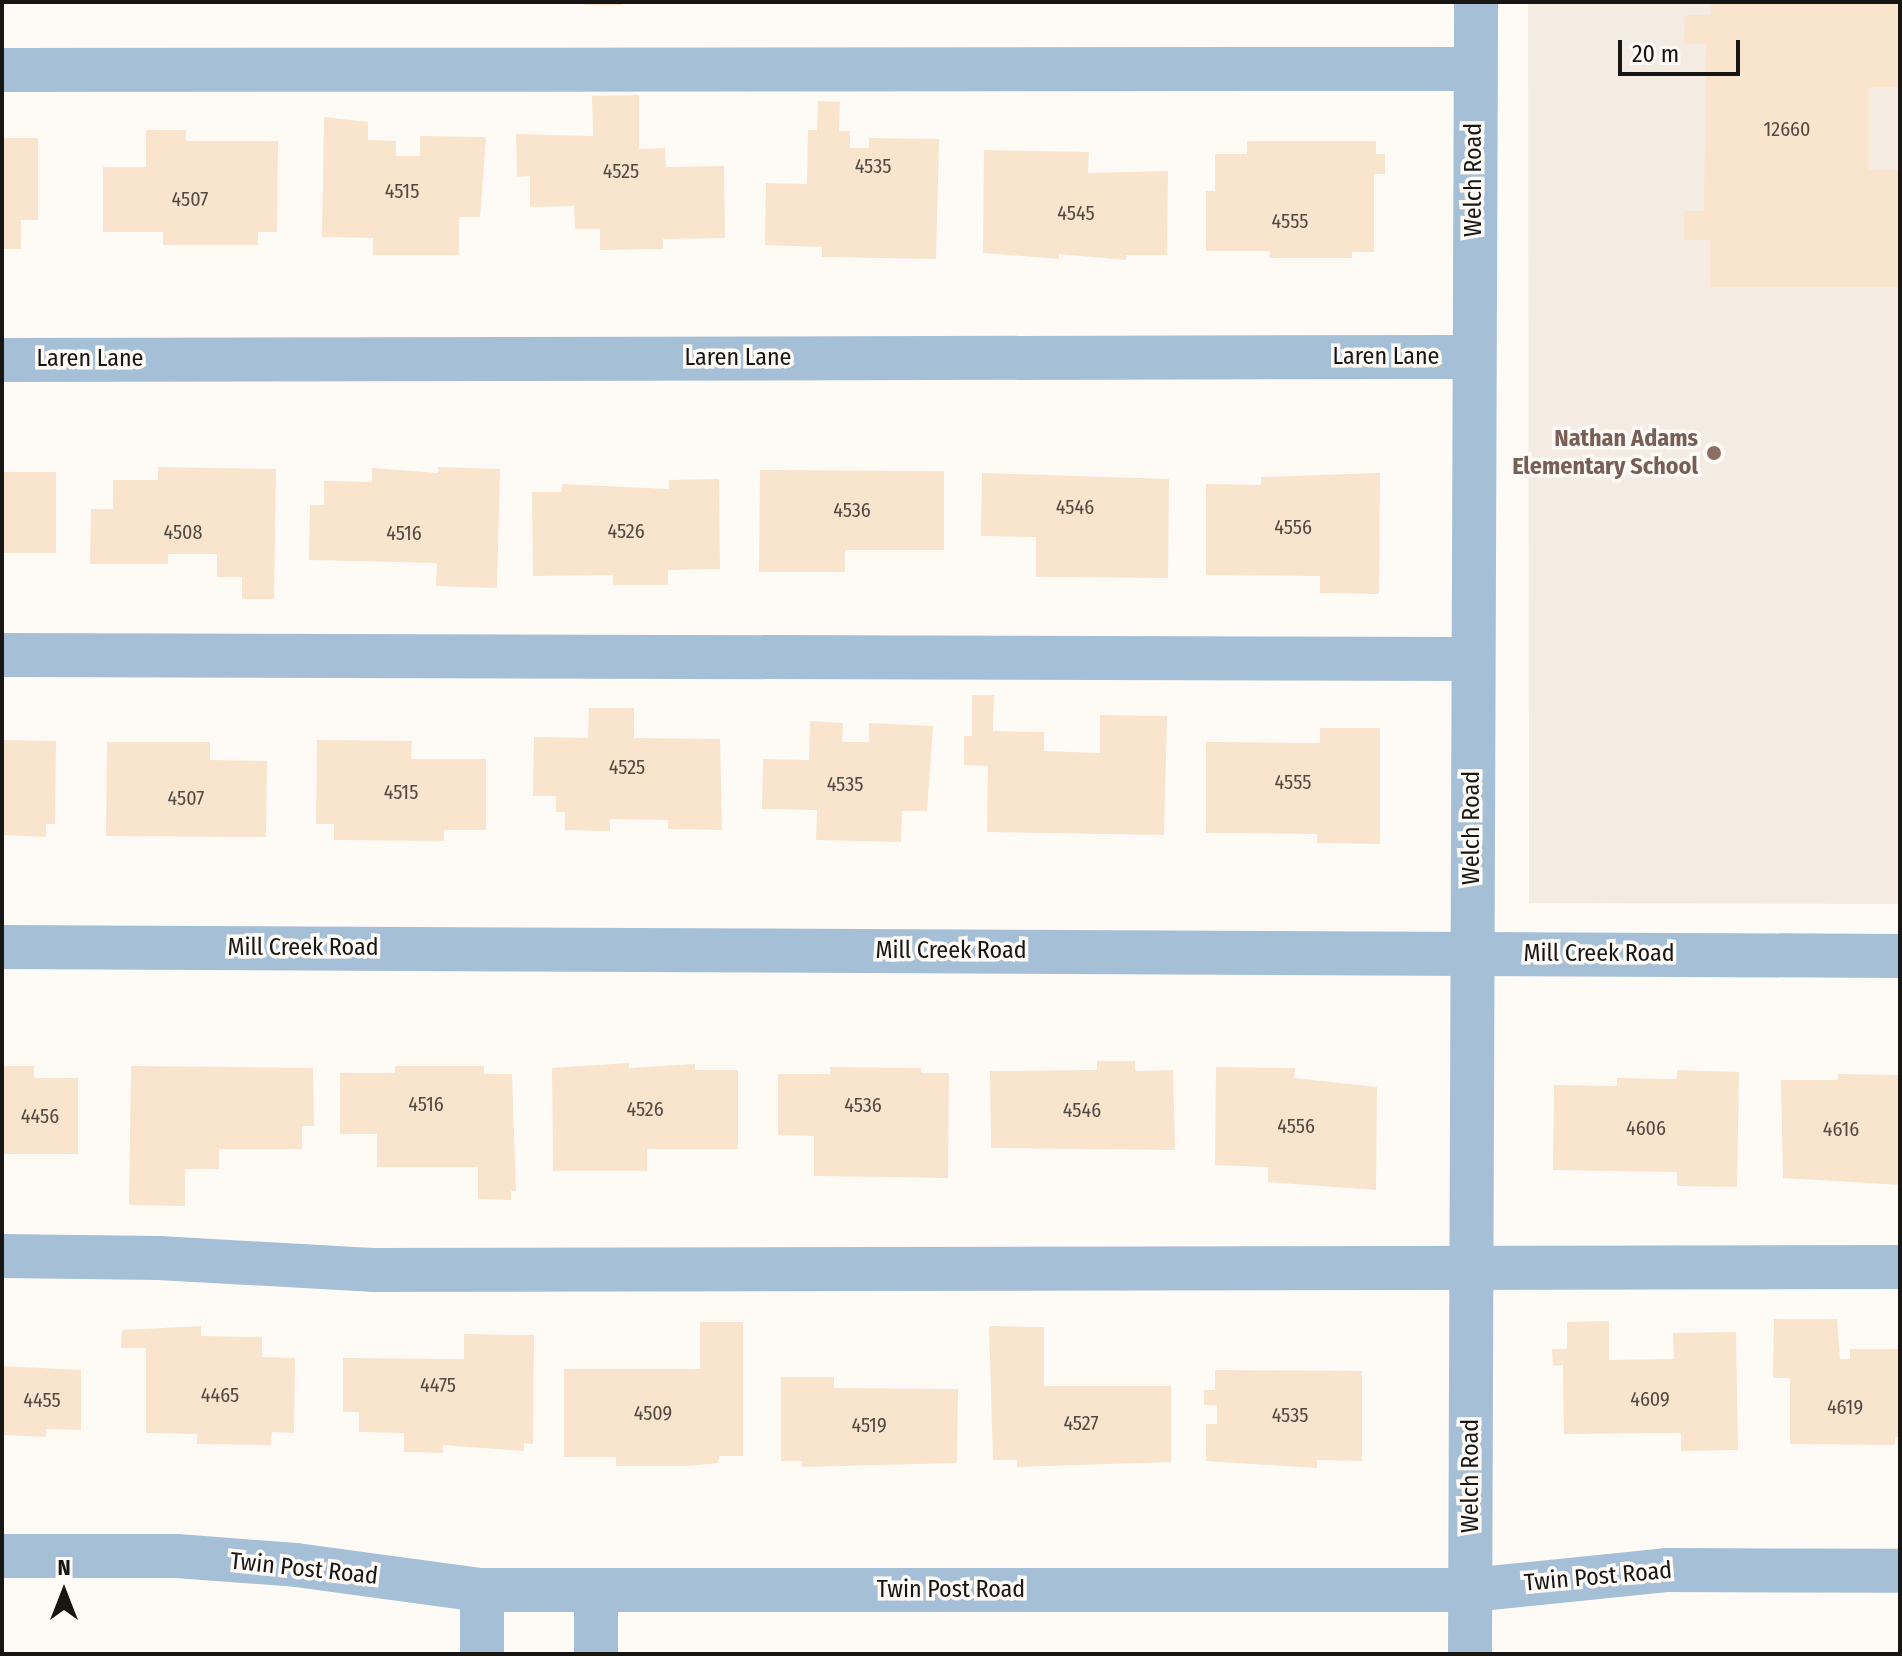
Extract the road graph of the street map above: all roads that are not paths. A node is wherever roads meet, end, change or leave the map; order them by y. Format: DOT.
graph roads {
  1 [pos="1476,2"];
  2 [pos="1475,69"];
  3 [pos="2,70"];
  4 [pos="1474,357"];
  5 [pos="2,360"];
  6 [pos="2,655"];
  7 [pos="1473,659"];
  8 [pos="2,947"];
  9 [pos="1472,954"];
  10 [pos="1900,956"];
  11 [pos="2,1256"];
  12 [pos="1471,1267"];
  13 [pos="1900,1267"];
  14 [pos="2,1556"];
  15 [pos="1900,1571"];
  16 [pos="482,1590"];
  17 [pos="596,1590"];
  18 [pos="1470,1590"];
  19 [pos="482,1654"];
  20 [pos="596,1654"];
  21 [pos="1470,1654"];
  1 -- 2 [label="street, Welch Road"];
  2 -- 3 [label="street"];
  2 -- 4 [label="street, Welch Road"];
  4 -- 5 [label="street, Laren Lane"];
  4 -- 7 [label="street, Welch Road"];
  6 -- 7 [label="street"];
  7 -- 9 [label="street, Welch Road"];
  8 -- 9 [label="street, Mill Creek Road"];
  9 -- 10 [label="street, Mill Creek Road"];
  9 -- 12 [label="street, Welch Road"];
  11 -- 12 [label="street"];
  12 -- 13 [label="street"];
  12 -- 18 [label="street, Welch Road"];
  14 -- 16 [label="street, Twin Post Road"];
  15 -- 18 [label="street, Twin Post Road"];
  16 -- 17 [label="street, Twin Post Road"];
  16 -- 19 [label="street"];
  17 -- 18 [label="street, Twin Post Road"];
  17 -- 20 [label="street"];
  18 -- 21 [label="street, Welch Road"];
}
